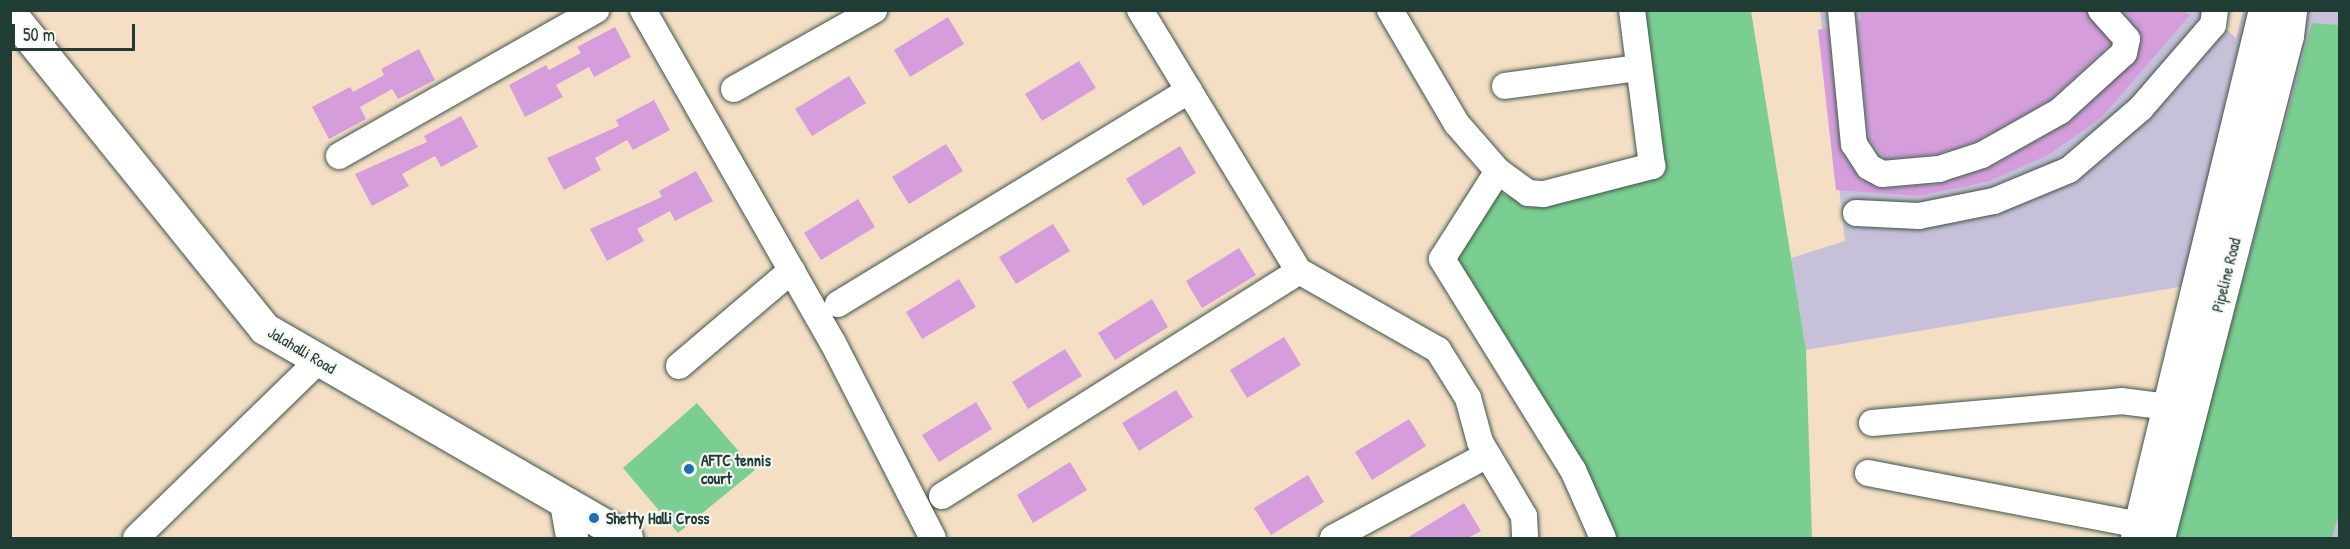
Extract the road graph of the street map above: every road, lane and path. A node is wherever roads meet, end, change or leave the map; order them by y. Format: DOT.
graph roads {
  1 [pos="596,10"];
  2 [pos="643,10"];
  3 [pos="874,10"];
  4 [pos="1140,10"];
  5 [pos="1390,10"];
  6 [pos="1632,10"];
  7 [pos="1841,10"];
  8 [pos="2101,10"];
  9 [pos="2215,10"];
  10 [pos="2265,10"];
  11 [pos="2291,10"];
  12 [pos="10,13"];
  13 [pos="1639,68"];
  14 [pos="1505,86"];
  15 [pos="734,89"];
  16 [pos="1189,92"];
  17 [pos="339,156"];
  18 [pos="1498,171"];
  19 [pos="1856,213"];
  20 [pos="792,270"];
  21 [pos="1299,271"];
  22 [pos="838,304"];
  23 [pos="319,360"];
  24 [pos="680,366"];
  25 [pos="2168,407"];
  26 [pos="1872,423"];
  27 [pos="1487,455"];
  28 [pos="1868,473"];
  29 [pos="942,496"];
  30 [pos="566,503"];
  31 [pos="595,530"];
  32 [pos="2145,534"];
  33 [pos="136,538"];
  34 [pos="572,538"];
  35 [pos="627,538"];
  36 [pos="933,538"];
  37 [pos="1333,538"];
  38 [pos="1525,538"];
  39 [pos="1603,538"];
  1 -- 17 [label="street"];
  2 -- 20 [label="street"];
  3 -- 15 [label="street"];
  4 -- 16 [label="street"];
  5 -- 18 [label="street"];
  6 -- 13 [label="street"];
  7 -- 8 [label="street"];
  9 -- 19 [label="street"];
  10 -- 25 [label="main road, Pipeline Road"];
  11 -- 32 [label="main road, Pipeline Road"];
  12 -- 23 [label="main road, Jalahalli Road"];
  13 -- 14 [label="street"];
  13 -- 18 [label="street"];
  16 -- 21 [label="street"];
  16 -- 22 [label="street"];
  18 -- 39 [label="street"];
  20 -- 24 [label="street"];
  20 -- 36 [label="street"];
  21 -- 27 [label="street"];
  21 -- 29 [label="street"];
  23 -- 30 [label="main road, Jalahalli Road"];
  23 -- 33 [label="street"];
  25 -- 26 [label="street"];
  25 -- 32 [label="main road, Pipeline Road"];
  27 -- 37 [label="street"];
  27 -- 38 [label="street"];
  28 -- 32 [label="street"];
  30 -- 31 [label="main road, Jalahalli Road"];
  30 -- 34 [label="main road"];
  31 -- 35 [label="main road, Jalahalli Road"];
}
